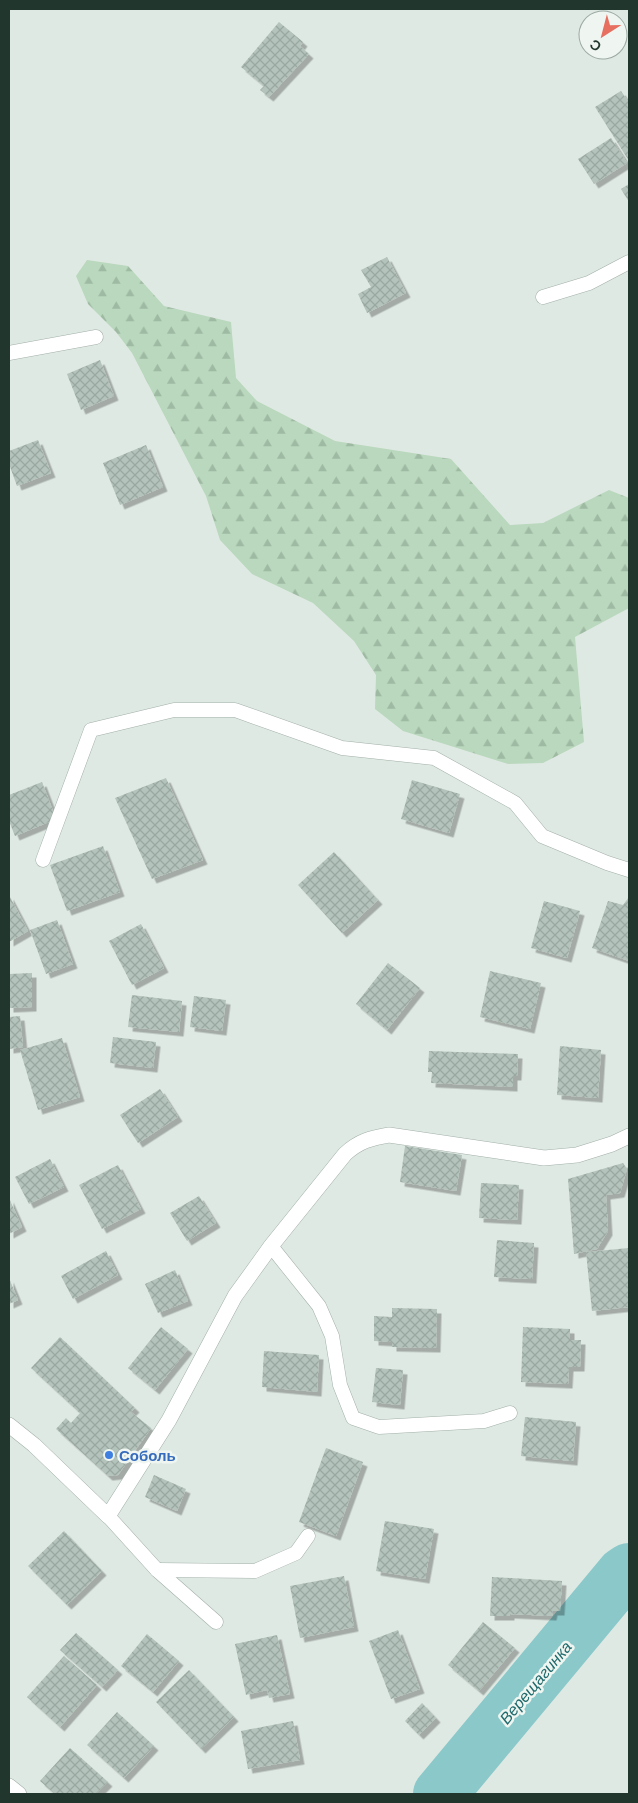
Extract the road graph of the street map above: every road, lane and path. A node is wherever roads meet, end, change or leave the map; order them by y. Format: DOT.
graph roads {
  1 [pos="629,262"];
  2 [pos="543,297"];
  3 [pos="96,337"];
  4 [pos="9,353"];
  5 [pos="43,860"];
  6 [pos="629,870"];
  7 [pos="629,1136"];
  8 [pos="271,1246"];
  9 [pos="510,1413"];
  10 [pos="9,1425"];
  11 [pos="108,1516"];
  12 [pos="308,1536"];
  13 [pos="157,1570"];
  14 [pos="216,1622"];
  15 [pos="9,1786"];
  16 [pos="19,1794"];
  1 -- 2 [label="lane"];
  3 -- 4 [label="lane"];
  5 -- 6 [label="lane"];
  7 -- 8 [label="street"];
  8 -- 9 [label="lane"];
  8 -- 11 [label="street"];
  10 -- 11 [label="street"];
  11 -- 13 [label="lane"];
  12 -- 13 [label="lane"];
  13 -- 14 [label="lane"];
  15 -- 16 [label="street"];
}
